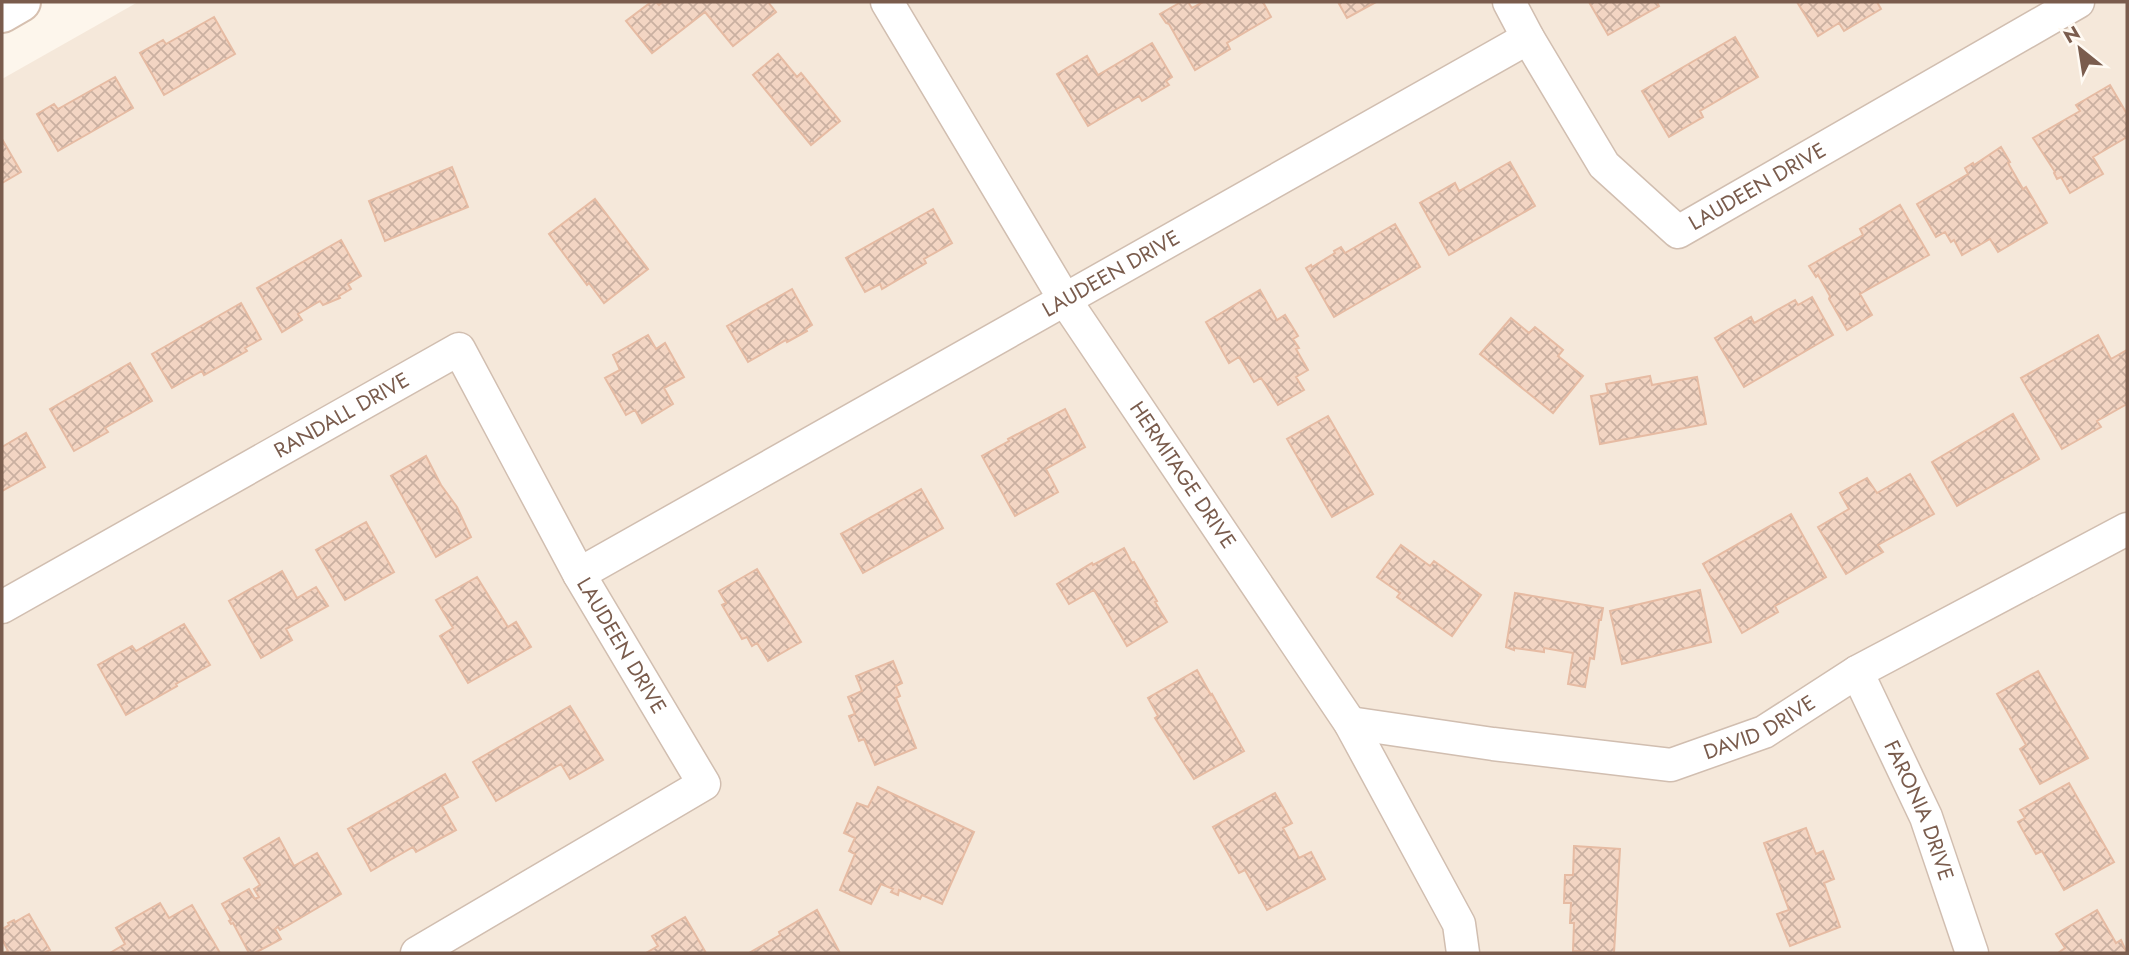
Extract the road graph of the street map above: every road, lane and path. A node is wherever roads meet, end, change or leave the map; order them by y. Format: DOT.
graph roads {
  1 [pos="21,2"];
  2 [pos="887,2"];
  3 [pos="1509,2"];
  4 [pos="2078,2"];
  5 [pos="2,13"];
  6 [pos="1528,38"];
  7 [pos="1065,300"];
  8 [pos="2127,528"];
  9 [pos="579,574"];
  10 [pos="2,607"];
  11 [pos="1857,672"];
  12 [pos="1350,723"];
  13 [pos="417,953"];
  14 [pos="1463,953"];
  15 [pos="1972,953"];
  1 -- 5 [label="street"];
  2 -- 7 [label="street, HERMITAGE DRIVE"];
  3 -- 6 [label="street"];
  4 -- 6 [label="street, LAUDEEN DRIVE"];
  6 -- 7 [label="street, LAUDEEN DRIVE"];
  7 -- 9 [label="street, LAUDEEN DRIVE"];
  7 -- 12 [label="street, HERMITAGE DRIVE"];
  8 -- 11 [label="street, DAVID DRIVE"];
  9 -- 10 [label="street, RANDALL DRIVE"];
  9 -- 13 [label="street, LAUDEEN DRIVE"];
  11 -- 12 [label="street, DAVID DRIVE"];
  11 -- 15 [label="street, FARONIA DRIVE"];
  12 -- 14 [label="street, HERMITAGE DRIVE"];
}
